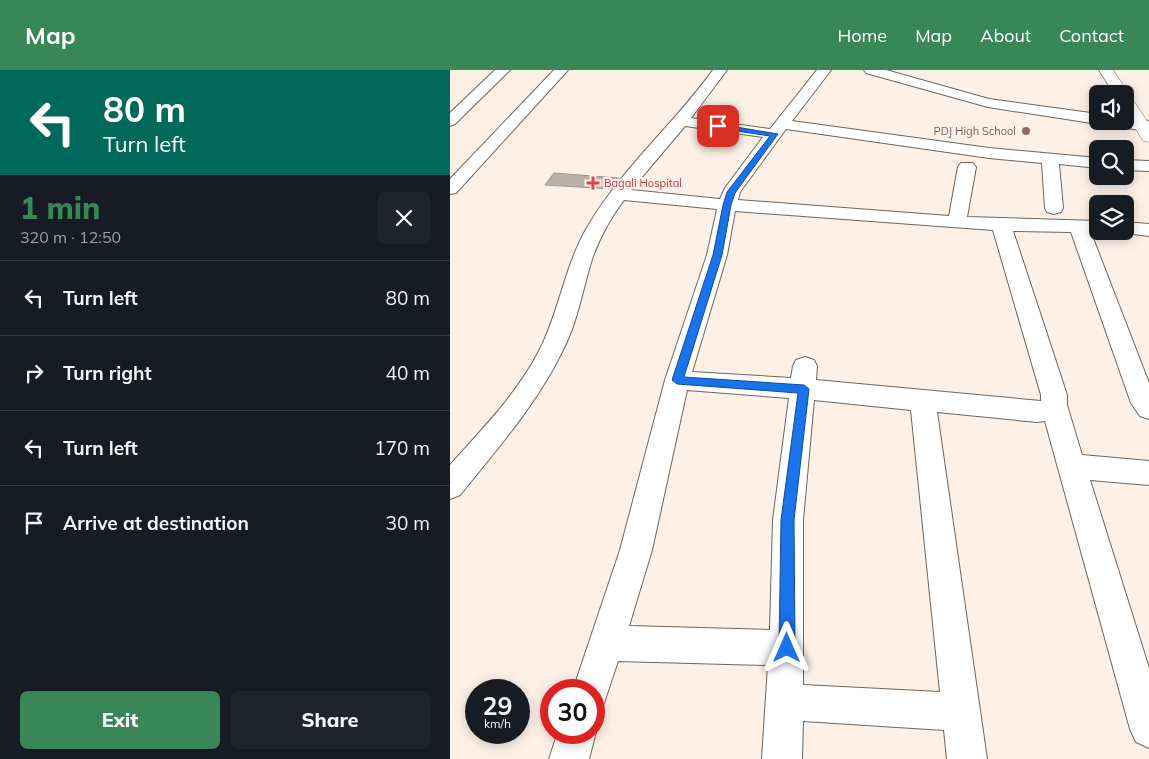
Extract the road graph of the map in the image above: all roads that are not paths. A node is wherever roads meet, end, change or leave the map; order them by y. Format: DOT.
graph roads {
  1 [pos="503,70"];
  2 [pos="561,70"];
  3 [pos="720,70"];
  4 [pos="824,70"];
  5 [pos="871,70"];
  6 [pos="1106,70"];
  7 [pos="1116,85"];
  8 [pos="1134,112"];
  9 [pos="1089,118"];
  10 [pos="681,121"];
  11 [pos="450,122"];
  12 [pos="1134,127"];
  13 [pos="779,129"];
  14 [pos="1147,130"];
  15 [pos="1050,159"];
  16 [pos="1089,162"];
  17 [pos="1134,165"];
  18 [pos="1149,166"];
  19 [pos="967,167"];
  20 [pos="450,189"];
  21 [pos="618,194"];
  22 [pos="727,205"];
  23 [pos="1054,208"];
  24 [pos="957,222"];
  25 [pos="1000,224"];
  26 [pos="1088,226"];
  27 [pos="1134,229"];
  28 [pos="1149,230"];
  29 [pos="804,377"];
  30 [pos="677,380"];
  31 [pos="923,402"];
  32 [pos="1054,405"];
  33 [pos="1147,411"];
  34 [pos="1072,466"];
  35 [pos="1149,473"];
  36 [pos="450,486"];
  37 [pos="606,643"];
  38 [pos="787,648"];
  39 [pos="595,679"];
  40 [pos="785,702"];
  41 [pos="962,712"];
  42 [pos="1149,729"];
  43 [pos="573,744"];
  44 [pos="569,759"];
  45 [pos="782,759"];
  46 [pos="967,759"];
  1 -- 11 [label="street"];
  2 -- 20 [label="street"];
  3 -- 10 [label="street"];
  4 -- 13 [label="street"];
  5 -- 9 [label="street"];
  6 -- 7 [label="main road"];
  8 -- 14 [label="main road"];
  10 -- 13 [label="street"];
  10 -- 21 [label="street"];
  12 -- 14 [label="street"];
  13 -- 15 [label="street"];
  13 -- 22 [label="street"];
  15 -- 16 [label="street"];
  15 -- 23 [label="street"];
  17 -- 18 [label="street"];
  19 -- 24 [label="street"];
  21 -- 22 [label="street"];
  21 -- 36 [label="street"];
  22 -- 24 [label="street"];
  22 -- 30 [label="street"];
  24 -- 25 [label="street"];
  25 -- 26 [label="street"];
  25 -- 32 [label="street"];
  26 -- 33 [label="street"];
  27 -- 28 [label="street"];
  29 -- 30 [label="street"];
  29 -- 31 [label="street"];
  29 -- 38 [label="street"];
  30 -- 37 [label="street"];
  31 -- 32 [label="street"];
  31 -- 41 [label="street"];
  32 -- 34 [label="street"];
  34 -- 35 [label="street"];
  34 -- 42 [label="street"];
  37 -- 38 [label="street"];
  37 -- 39 [label="street"];
  38 -- 40 [label="street"];
  40 -- 41 [label="street"];
  40 -- 45 [label="street"];
  41 -- 46 [label="street"];
  43 -- 44 [label="street"];
}
